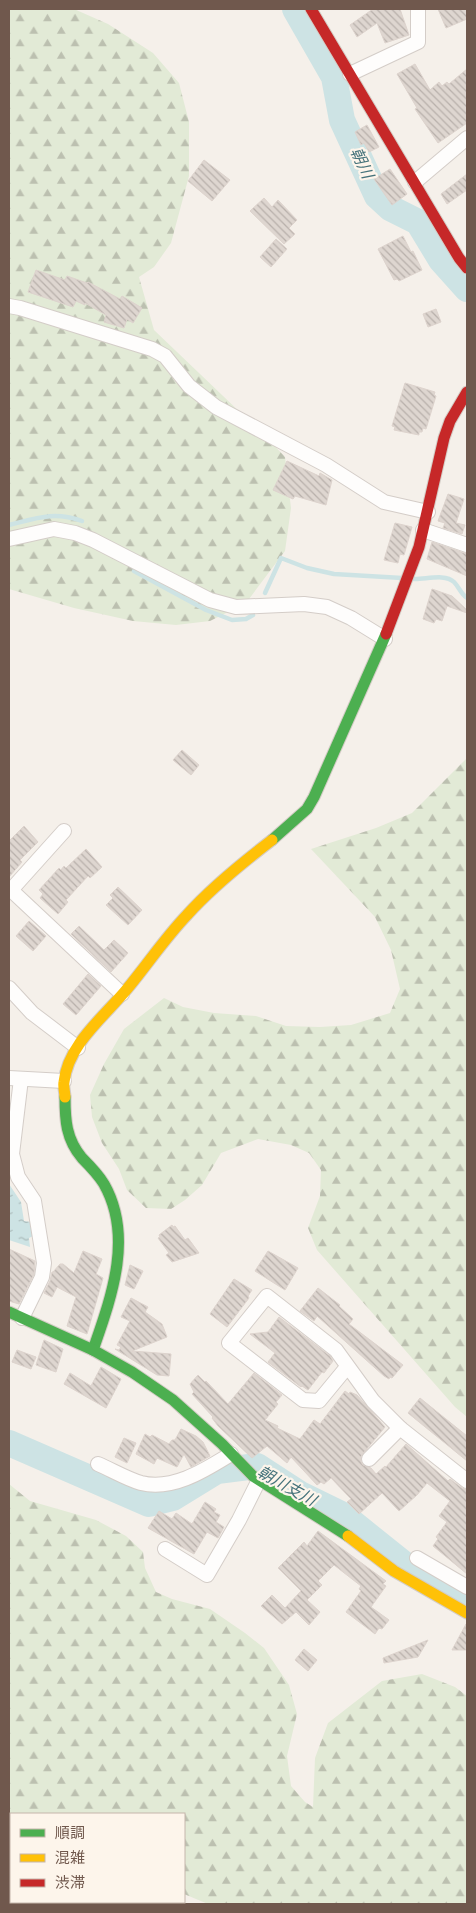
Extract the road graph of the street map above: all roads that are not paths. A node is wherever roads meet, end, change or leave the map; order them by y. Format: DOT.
graph roads {
  1 [pos="311,9"];
  2 [pos="418,9"];
  3 [pos="350,74"];
  4 [pos="467,138"];
  5 [pos="415,182"];
  6 [pos="467,268"];
  7 [pos="9,306"];
  8 [pos="467,392"];
  9 [pos="428,512"];
  10 [pos="423,530"];
  11 [pos="9,539"];
  12 [pos="467,545"];
  13 [pos="384,639"];
  14 [pos="64,831"];
  15 [pos="9,988"];
  16 [pos="122,994"];
  17 [pos="78,1048"];
  18 [pos="15,1079"];
  19 [pos="64,1081"];
  20 [pos="9,1312"];
  21 [pos="22,1318"];
  22 [pos="93,1350"];
  23 [pos="348,1367"];
  24 [pos="400,1428"];
  25 [pos="234,1457"];
  26 [pos="369,1459"];
  27 [pos="98,1464"];
  28 [pos="256,1478"];
  29 [pos="467,1481"];
  30 [pos="165,1549"];
  31 [pos="416,1558"];
  32 [pos="467,1587"];
  33 [pos="467,1614"];
  1 -- 3 [label="street"];
  2 -- 3 [label="street"];
  3 -- 5 [label="street"];
  4 -- 5 [label="street"];
  5 -- 6 [label="street"];
  7 -- 9 [label="street"];
  8 -- 9 [label="street"];
  9 -- 10 [label="street"];
  10 -- 12 [label="street"];
  10 -- 13 [label="street"];
  11 -- 13 [label="street"];
  13 -- 16 [label="street"];
  14 -- 16 [label="street"];
  15 -- 17 [label="street"];
  16 -- 17 [label="street"];
  17 -- 19 [label="street"];
  18 -- 19 [label="street"];
  18 -- 21 [label="street"];
  19 -- 22 [label="street"];
  20 -- 21 [label="street"];
  21 -- 22 [label="street"];
  22 -- 25 [label="street"];
  23 -- 23 [label="street"];
  23 -- 24 [label="street"];
  24 -- 26 [label="street"];
  24 -- 29 [label="street"];
  25 -- 27 [label="street"];
  25 -- 28 [label="street"];
  28 -- 30 [label="street"];
  28 -- 33 [label="street"];
  31 -- 32 [label="street"];
}
